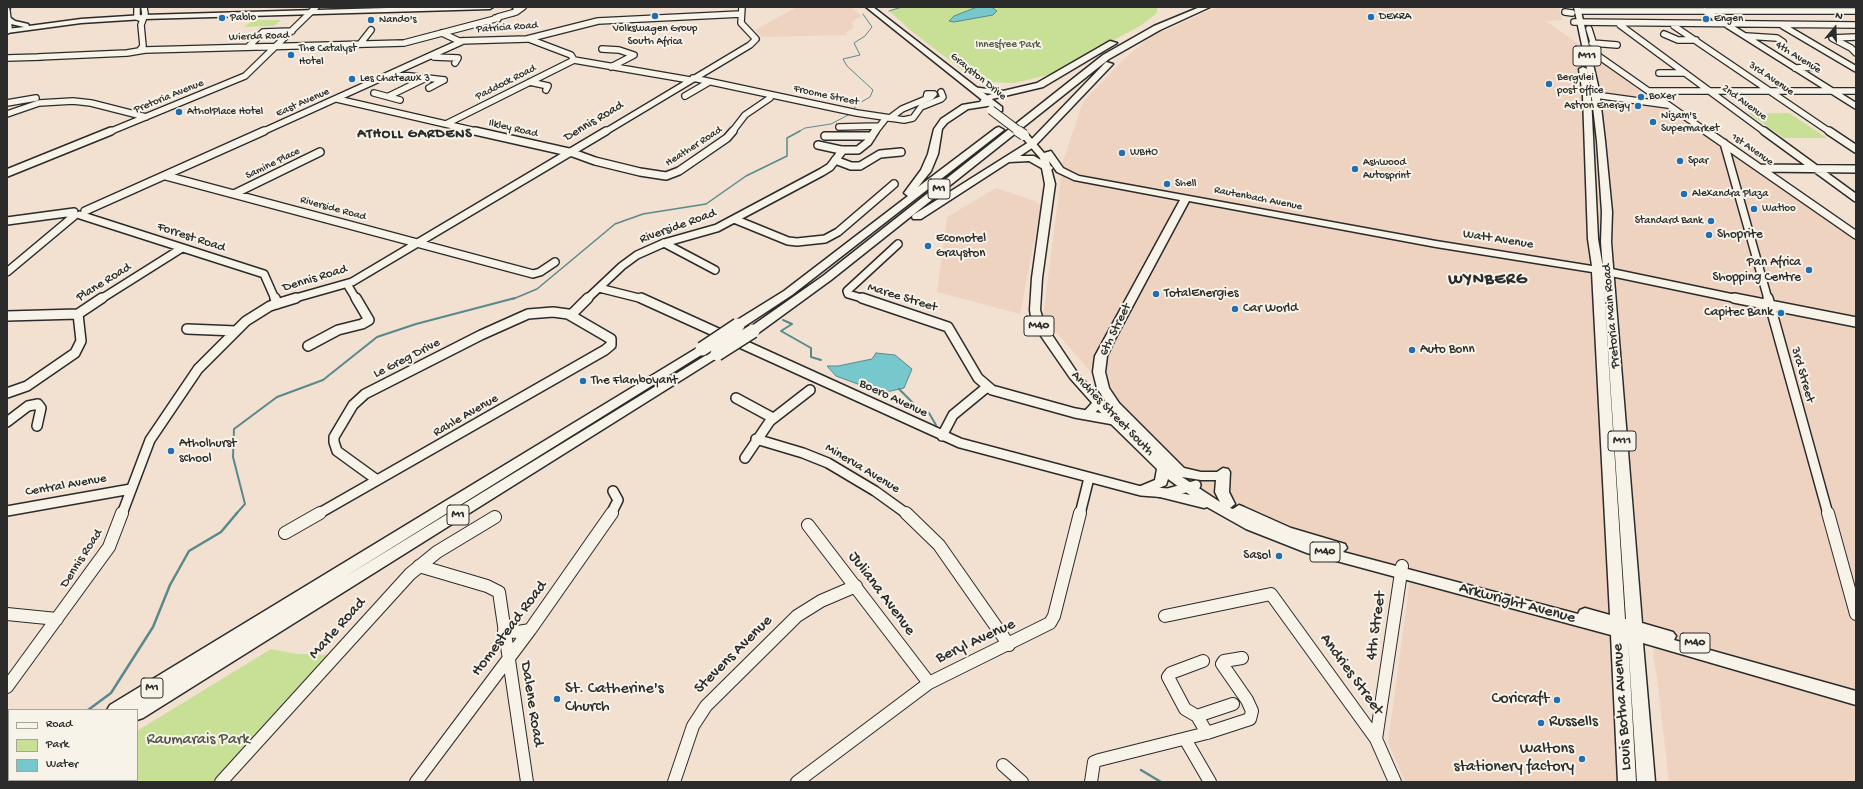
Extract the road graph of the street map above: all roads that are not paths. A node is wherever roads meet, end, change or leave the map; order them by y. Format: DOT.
graph roads {
  1 [pos="401,7"];
  2 [pos="433,7"];
  3 [pos="490,7"];
  4 [pos="523,7"];
  5 [pos="742,7"];
  6 [pos="860,7"];
  7 [pos="865,7"];
  8 [pos="869,7"];
  9 [pos="874,7"];
  10 [pos="1190,7"];
  11 [pos="1206,7"];
  12 [pos="1699,7"];
  13 [pos="1803,7"];
  14 [pos="314,9"];
  15 [pos="515,10"];
  16 [pos="1576,10"];
  17 [pos="1705,11"];
  18 [pos="1810,11"];
  19 [pos="1856,11"];
  20 [pos="140,13"];
  21 [pos="741,14"];
  22 [pos="8,15"];
  23 [pos="1577,23"];
  24 [pos="29,25"];
  25 [pos="1620,25"];
  26 [pos="1728,25"];
  27 [pos="1674,26"];
  28 [pos="1783,26"];
  29 [pos="1837,26"];
  30 [pos="1856,26"];
  31 [pos="1157,28"];
  32 [pos="1589,29"];
  33 [pos="7,30"];
  34 [pos="371,30"];
  35 [pos="292,31"];
  36 [pos="442,33"];
  37 [pos="1664,34"];
  38 [pos="1744,36"];
  39 [pos="1856,37"];
  40 [pos="529,39"];
  41 [pos="1696,40"];
  42 [pos="254,41"];
  43 [pos="463,41"];
  44 [pos="276,44"];
  45 [pos="360,44"];
  46 [pos="1592,44"];
  47 [pos="919,45"];
  48 [pos="1783,45"];
  49 [pos="248,47"];
  50 [pos="1106,47"];
  51 [pos="602,49"];
  52 [pos="1624,49"];
  53 [pos="142,51"];
  54 [pos="1856,53"];
  55 [pos="432,56"];
  56 [pos="1834,56"];
  57 [pos="1856,56"];
  58 [pos="7,58"];
  59 [pos="574,60"];
  60 [pos="455,63"];
  61 [pos="611,67"];
  62 [pos="938,67"];
  63 [pos="1816,67"];
  64 [pos="1795,68"];
  65 [pos="1856,69"];
  66 [pos="1659,72"];
  67 [pos="1685,73"];
  68 [pos="393,74"];
  69 [pos="426,78"];
  70 [pos="692,79"];
  71 [pos="530,82"];
  72 [pos="709,82"];
  73 [pos="1040,85"];
  74 [pos="429,88"];
  75 [pos="546,90"];
  76 [pos="973,91"];
  77 [pos="1650,91"];
  78 [pos="1709,91"];
  79 [pos="1771,91"];
  80 [pos="1832,91"];
  81 [pos="941,92"];
  82 [pos="1856,92"];
  83 [pos="374,93"];
  84 [pos="1590,94"];
  85 [pos="389,96"];
  86 [pos="685,96"];
  87 [pos="36,98"];
  88 [pos="770,98"];
  89 [pos="337,99"];
  90 [pos="926,99"];
  91 [pos="400,100"];
  92 [pos="7,103"];
  93 [pos="991,105"];
  94 [pos="1672,105"];
  95 [pos="1856,106"];
  96 [pos="891,107"];
  97 [pos="965,107"];
  98 [pos="902,109"];
  99 [pos="8,114"];
  100 [pos="146,117"];
  101 [pos="888,118"];
  102 [pos="446,124"];
  103 [pos="879,126"];
  104 [pos="839,127"];
  105 [pos="825,136"];
  106 [pos="872,136"];
  107 [pos="1030,137"];
  108 [pos="1724,143"];
  109 [pos="818,145"];
  110 [pos="1856,149"];
  111 [pos="843,150"];
  112 [pos="320,152"];
  113 [pos="569,152"];
  114 [pos="901,152"];
  115 [pos="835,160"];
  116 [pos="1001,163"];
  117 [pos="1048,168"];
  118 [pos="1760,168"];
  119 [pos="1815,168"];
  120 [pos="1856,169"];
  121 [pos="7,173"];
  122 [pos="1064,173"];
  123 [pos="166,176"];
  124 [pos="662,176"];
  125 [pos="894,184"];
  126 [pos="1050,184"];
  127 [pos="234,194"];
  128 [pos="1186,198"];
  129 [pos="1856,198"];
  130 [pos="78,213"];
  131 [pos="734,219"];
  132 [pos="7,221"];
  133 [pos="864,235"];
  134 [pos="1856,235"];
  135 [pos="664,243"];
  136 [pos="416,244"];
  137 [pos="898,244"];
  138 [pos="1449,247"];
  139 [pos="182,248"];
  140 [pos="555,262"];
  141 [pos="840,268"];
  142 [pos="715,270"];
  143 [pos="7,272"];
  144 [pos="1603,273"];
  145 [pos="347,284"];
  146 [pos="599,288"];
  147 [pos="277,304"];
  148 [pos="1769,304"];
  149 [pos="78,314"];
  150 [pos="571,315"];
  151 [pos="7,316"];
  152 [pos="1856,318"];
  153 [pos="1856,322"];
  154 [pos="187,329"];
  155 [pos="236,331"];
  156 [pos="308,346"];
  157 [pos="987,388"];
  158 [pos="810,390"];
  159 [pos="7,393"];
  160 [pos="736,398"];
  161 [pos="1098,402"];
  162 [pos="1086,415"];
  163 [pos="773,418"];
  164 [pos="1114,420"];
  165 [pos="7,422"];
  166 [pos="37,426"];
  167 [pos="942,436"];
  168 [pos="756,439"];
  169 [pos="745,458"];
  170 [pos="1164,468"];
  171 [pos="1180,472"];
  172 [pos="1089,478"];
  173 [pos="378,480"];
  174 [pos="1192,486"];
  175 [pos="131,489"];
  176 [pos="1141,490"];
  177 [pos="613,491"];
  178 [pos="1161,493"];
  179 [pos="1223,506"];
  180 [pos="7,511"];
  181 [pos="495,517"];
  182 [pos="808,525"];
  183 [pos="285,533"];
  184 [pos="419,566"];
  185 [pos="1402,569"];
  186 [pos="856,586"];
  187 [pos="1616,606"];
  188 [pos="1634,611"];
  189 [pos="7,614"];
  190 [pos="1856,614"];
  191 [pos="1165,616"];
  192 [pos="1596,617"];
  193 [pos="57,619"];
  194 [pos="1617,626"];
  195 [pos="530,630"];
  196 [pos="504,631"];
  197 [pos="1636,632"];
  198 [pos="1659,634"];
  199 [pos="1008,645"];
  200 [pos="1242,658"];
  201 [pos="508,659"];
  202 [pos="1202,661"];
  203 [pos="929,683"];
  204 [pos="7,687"];
  205 [pos="1856,689"];
  206 [pos="1856,698"];
  207 [pos="1233,704"];
  208 [pos="118,709"];
  209 [pos="138,712"];
  210 [pos="1197,716"];
  211 [pos="1207,733"];
  212 [pos="1185,739"];
  213 [pos="1376,739"];
  214 [pos="1003,765"];
  215 [pos="221,782"];
  216 [pos="416,782"];
  217 [pos="527,782"];
  218 [pos="674,782"];
  219 [pos="797,782"];
  220 [pos="1022,782"];
  221 [pos="1091,782"];
  222 [pos="1210,782"];
  223 [pos="1395,782"];
  224 [pos="1627,782"];
  225 [pos="1646,782"];
  1 -- 14 [label="main road"];
  2 -- 14 [label="main road"];
  3 -- 14 [label="main road"];
  4 -- 15 [label="street, Wierda Road"];
  5 -- 21 [label="street"];
  6 -- 62 [label="main road"];
  7 -- 62 [label="main road, Grayston Drive / M40"];
  8 -- 47 [label="main road, Grayston Drive / M40"];
  9 -- 47 [label="main road"];
  10 -- 50 [label="highway, M1"];
  11 -- 31 [label="highway, M1"];
  12 -- 17 [label="street"];
  13 -- 18 [label="street"];
  14 -- 20 [label="main road"];
  14 -- 35 [label="street, Pretoria Avenue"];
  15 -- 36 [label="street, Wierda Road"];
  16 -- 17 [label="street"];
  16 -- 23 [label="main road, Pretoria Main Road / M11"];
  17 -- 18 [label="street"];
  17 -- 26 [label="street"];
  18 -- 19 [label="street"];
  18 -- 29 [label="street"];
  20 -- 24 [label="main road"];
  20 -- 33 [label="main road"];
  20 -- 53 [label="street"];
  21 -- 40 [label="street, Patricia Road"];
  21 -- 70 [label="street, Dennis Road"];
  22 -- 24 [label="main road"];
  22 -- 33 [label="street"];
  23 -- 25 [label="street"];
  23 -- 26 [label="street"];
  23 -- 84 [label="main road, Pretoria Main Road / M11"];
  24 -- 33 [label="main road"];
  25 -- 27 [label="street"];
  25 -- 67 [label="street, 2nd Avenue"];
  26 -- 27 [label="street"];
  26 -- 28 [label="street"];
  26 -- 29 [label="street"];
  26 -- 38 [label="street, 4th Avenue"];
  27 -- 41 [label="street, 3rd Avenue"];
  28 -- 29 [label="street"];
  28 -- 56 [label="street"];
  29 -- 30 [label="street"];
  29 -- 39 [label="street"];
  31 -- 107 [label="highway"];
  31 -- 141 [label="highway, M1"];
  32 -- 46 [label="street"];
  34 -- 45 [label="street"];
  35 -- 42 [label="street"];
  35 -- 44 [label="street, Pretoria Avenue"];
  36 -- 43 [label="street, Patricia Road"];
  36 -- 45 [label="street, Wierda Road"];
  37 -- 41 [label="street"];
  38 -- 48 [label="street"];
  38 -- 64 [label="street, 4th Avenue"];
  39 -- 54 [label="street"];
  40 -- 43 [label="street, Patricia Road"];
  40 -- 59 [label="street, Froome Street"];
  41 -- 79 [label="street, 3rd Avenue"];
  42 -- 44 [label="street"];
  42 -- 49 [label="street"];
  43 -- 55 [label="street, East Avenue"];
  44 -- 45 [label="street, Wierda Road"];
  44 -- 49 [label="street, Wierda Road"];
  44 -- 100 [label="street, Pretoria Avenue"];
  46 -- 52 [label="street"];
  46 -- 77 [label="street, 1st Avenue"];
  47 -- 76 [label="main road, Grayston Drive / M40"];
  49 -- 53 [label="street, Wierda Road"];
  50 -- 73 [label="highway"];
  50 -- 133 [label="highway, M1"];
  51 -- 61 [label="street"];
  53 -- 58 [label="street, Wierda Road"];
  55 -- 60 [label="street"];
  55 -- 68 [label="street, East Avenue"];
  56 -- 57 [label="street"];
  56 -- 65 [label="street"];
  59 -- 61 [label="street, Froome Street"];
  59 -- 71 [label="street, Paddock Road"];
  61 -- 70 [label="street, Froome Street"];
  62 -- 76 [label="main road, Grayston Drive / M40"];
  63 -- 64 [label="street"];
  64 -- 80 [label="street, 4th Avenue"];
  66 -- 67 [label="street"];
  67 -- 78 [label="street, 2nd Avenue"];
  68 -- 69 [label="street"];
  68 -- 89 [label="street, East Avenue"];
  69 -- 74 [label="street"];
  69 -- 85 [label="street"];
  70 -- 72 [label="street, Froome Street"];
  70 -- 113 [label="street, Dennis Road"];
  71 -- 75 [label="street"];
  71 -- 102 [label="street, Paddock Road"];
  72 -- 86 [label="street"];
  72 -- 101 [label="street, Froome Street"];
  73 -- 76 [label="highway"];
  73 -- 93 [label="highway"];
  76 -- 93 [label="main road, Grayston Drive / M40"];
  76 -- 97 [label="highway"];
  77 -- 78 [label="street"];
  77 -- 94 [label="street, 1st Avenue"];
  78 -- 79 [label="street"];
  78 -- 119 [label="street, 2nd Avenue"];
  79 -- 80 [label="street"];
  79 -- 110 [label="street, 3rd Avenue"];
  80 -- 82 [label="street"];
  80 -- 95 [label="street, 4th Avenue"];
  81 -- 101 [label="street, Froome Street"];
  83 -- 85 [label="street"];
  84 -- 94 [label="street"];
  84 -- 144 [label="main road, Pretoria Main Road / M11"];
  84 -- 144 [label="main road, Pretoria Main Road / M11"];
  85 -- 91 [label="street"];
  87 -- 92 [label="street"];
  88 -- 124 [label="street, Heather Road"];
  89 -- 102 [label="street, Ilkley Road"];
  89 -- 123 [label="street, East Avenue"];
  90 -- 98 [label="street"];
  93 -- 97 [label="highway"];
  93 -- 107 [label="main road, Grayston Drive / M40, bridge"];
  94 -- 108 [label="street, 1st Avenue"];
  96 -- 98 [label="street"];
  97 -- 133 [label="highway"];
  98 -- 101 [label="street"];
  99 -- 100 [label="street"];
  100 -- 121 [label="street, Pretoria Avenue"];
  101 -- 103 [label="street"];
  102 -- 113 [label="street, Ilkley Road"];
  103 -- 104 [label="street"];
  103 -- 106 [label="street"];
  105 -- 106 [label="street"];
  106 -- 111 [label="street"];
  107 -- 116 [label="highway"];
  107 -- 117 [label="main road, Grayston Drive / M40"];
  107 -- 122 [label="main road, Grayston Drive / M40"];
  108 -- 118 [label="street, 1st Avenue"];
  108 -- 148 [label="street, 3rd Street"];
  109 -- 111 [label="street"];
  111 -- 115 [label="street, Riverside Road"];
  112 -- 127 [label="street, Samine Place"];
  113 -- 124 [label="street, Ilkley Road"];
  113 -- 136 [label="street, Dennis Road"];
  114 -- 115 [label="street"];
  115 -- 131 [label="street, Riverside Road"];
  116 -- 117 [label="highway"];
  116 -- 141 [label="highway"];
  117 -- 126 [label="main road, Andries Street South / M40"];
  118 -- 119 [label="street"];
  118 -- 134 [label="street, 1st Avenue"];
  119 -- 120 [label="street"];
  119 -- 129 [label="street, 2nd Avenue"];
  122 -- 126 [label="main road"];
  122 -- 128 [label="main road, Rautenbach Avenue"];
  123 -- 127 [label="street, Riverside Road"];
  123 -- 130 [label="street, East Avenue"];
  125 -- 131 [label="street"];
  126 -- 161 [label="main road, Andries Street South / M40"];
  127 -- 136 [label="street, Riverside Road"];
  128 -- 138 [label="main road, Rautenbach Avenue"];
  128 -- 171 [label="main road, 6th Street / M40"];
  130 -- 132 [label="street, Forrest Road"];
  130 -- 139 [label="street, Forrest Road"];
  130 -- 143 [label="street"];
  131 -- 135 [label="street, Riverside Road"];
  133 -- 208 [label="highway, M1, bridge"];
  135 -- 142 [label="street"];
  135 -- 146 [label="street, Riverside Road"];
  136 -- 140 [label="street, Riverside Road"];
  136 -- 145 [label="street, Dennis Road"];
  137 -- 157 [label="street, Maree Street"];
  138 -- 144 [label="main road, Watt Avenue"];
  139 -- 147 [label="street, Forrest Road"];
  139 -- 149 [label="street, Plane Road"];
  141 -- 209 [label="highway, M1, bridge"];
  144 -- 148 [label="street, Watt Avenue"];
  144 -- 187 [label="main road, Pretoria Main Road / M11"];
  144 -- 188 [label="main road, Pretoria Main Road / M11"];
  145 -- 147 [label="street, Dennis Road"];
  145 -- 156 [label="street"];
  146 -- 150 [label="street, Riverside Road"];
  146 -- 167 [label="street, Boero Avenue"];
  147 -- 155 [label="street, Dennis Road"];
  148 -- 152 [label="street, Watt Avenue"];
  148 -- 153 [label="street, Watt Avenue"];
  148 -- 190 [label="street, 3rd Street"];
  149 -- 151 [label="street"];
  149 -- 159 [label="street, Plane Road"];
  150 -- 173 [label="street, Rahle Avenue"];
  150 -- 173 [label="street, Le Greg Drive"];
  154 -- 155 [label="street"];
  155 -- 175 [label="street, Dennis Road"];
  157 -- 162 [label="street"];
  157 -- 167 [label="street"];
  158 -- 163 [label="street"];
  160 -- 163 [label="street"];
  161 -- 162 [label="street"];
  161 -- 164 [label="main road, Andries Street South / M40"];
  162 -- 164 [label="street"];
  163 -- 168 [label="street"];
  164 -- 170 [label="main road, Andries Street South / M40"];
  165 -- 166 [label="street"];
  167 -- 172 [label="street, Boero Avenue"];
  168 -- 169 [label="street"];
  168 -- 199 [label="street, Minerva Avenue"];
  170 -- 174 [label="main road, Andries Street South / M40"];
  170 -- 176 [label="main road"];
  171 -- 174 [label="main road, 6th Street / M40"];
  171 -- 179 [label="main road"];
  172 -- 176 [label="street, Boero Avenue"];
  172 -- 199 [label="street, Beryl Avenue"];
  173 -- 183 [label="street, Rahle Avenue"];
  174 -- 178 [label="street, Boero Avenue"];
  174 -- 179 [label="main road, Arkwright Avenue / M40"];
  175 -- 180 [label="street, Central Avenue"];
  175 -- 193 [label="street, Dennis Road"];
  176 -- 178 [label="street, Boero Avenue"];
  177 -- 195 [label="street, Homestead Road"];
  178 -- 179 [label="main road"];
  179 -- 185 [label="main road, Arkwright Avenue / M40"];
  181 -- 184 [label="street, Marle Road"];
  182 -- 186 [label="street, Juliana Avenue"];
  184 -- 196 [label="street, Dalene Road"];
  184 -- 215 [label="street, Marle Road"];
  185 -- 192 [label="main road, Arkwright Avenue / M40"];
  185 -- 194 [label="main road, Arkwright Avenue / M40"];
  185 -- 213 [label="street, 4th Street"];
  186 -- 203 [label="street, Juliana Avenue"];
  186 -- 218 [label="street, Stevens Avenue"];
  187 -- 192 [label="main road"];
  187 -- 194 [label="main road, Pretoria Main Road / M11"];
  188 -- 197 [label="main road, Pretoria Main Road / M11"];
  188 -- 198 [label="main road"];
  189 -- 193 [label="street"];
  191 -- 213 [label="street, Andries Street"];
  192 -- 194 [label="main road, Arkwright Avenue / M40"];
  193 -- 204 [label="street, Dennis Road"];
  194 -- 197 [label="main road, Arkwright Avenue / M40"];
  194 -- 224 [label="main road, Louis Botha Avenue / M11"];
  195 -- 196 [label="street"];
  195 -- 201 [label="street, Homestead Road"];
  196 -- 201 [label="street, Dalene Road"];
  197 -- 198 [label="main road, Arkwright Avenue / M40"];
  197 -- 206 [label="main road, Arkwright Avenue / M40"];
  197 -- 225 [label="main road, Louis Botha Avenue / M11"];
  198 -- 205 [label="main road, Arkwright Avenue / M40"];
  199 -- 203 [label="street, Beryl Avenue"];
  200 -- 211 [label="street"];
  201 -- 216 [label="street, Homestead Road"];
  201 -- 217 [label="street, Dalene Road"];
  202 -- 210 [label="street"];
  203 -- 219 [label="street, Beryl Avenue"];
  207 -- 210 [label="street"];
  210 -- 211 [label="street"];
  211 -- 212 [label="street"];
  212 -- 221 [label="street"];
  212 -- 222 [label="street"];
  213 -- 223 [label="street, Andries Street"];
  214 -- 220 [label="street"];
}
